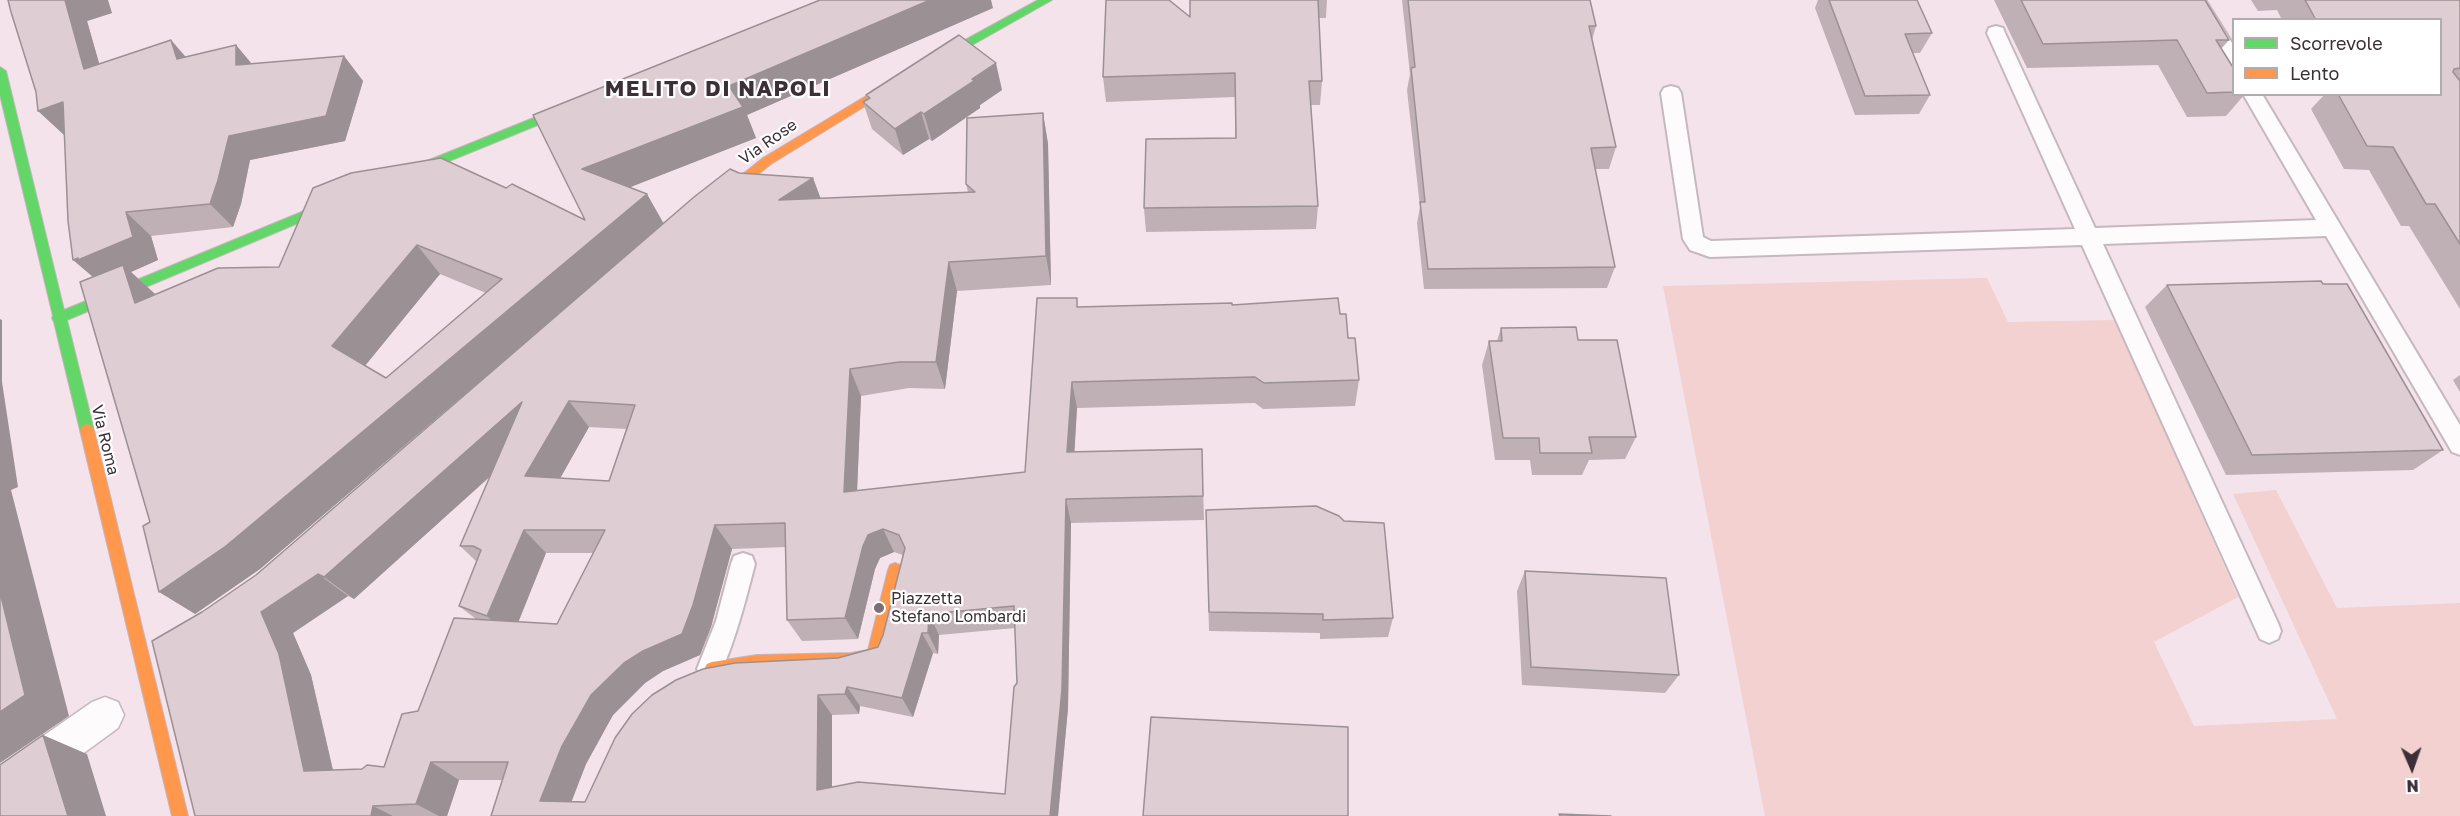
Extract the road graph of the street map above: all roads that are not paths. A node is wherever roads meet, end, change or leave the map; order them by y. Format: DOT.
graph roads {
  1 [pos="1047,0"];
  2 [pos="2196,0"];
  3 [pos="1996,33"];
  4 [pos="2232,60"];
  5 [pos="0,71"];
  6 [pos="1671,93"];
  7 [pos="2253,96"];
  8 [pos="593,98"];
  9 [pos="384,183"];
  10 [pos="351,196"];
  11 [pos="705,210"];
  12 [pos="2331,228"];
  13 [pos="2088,234"];
  14 [pos="58,318"];
  15 [pos="2460,445"];
  16 [pos="743,564"];
  17 [pos="895,570"];
  18 [pos="2269,631"];
  19 [pos="705,671"];
  20 [pos="105,715"];
  21 [pos="0,790"];
  22 [pos="180,816"];
  1 -- 11 [label="street, Via Rose"];
  2 -- 4 [label="lane"];
  3 -- 13 [label="lane"];
  5 -- 14 [label="street, Via Roma"];
  6 -- 13 [label="lane"];
  7 -- 12 [label="lane"];
  8 -- 9 [label="street"];
  10 -- 14 [label="street"];
  12 -- 13 [label="lane"];
  12 -- 15 [label="lane"];
  13 -- 18 [label="lane"];
  14 -- 22 [label="street, Via Roma"];
  16 -- 19 [label="lane"];
  17 -- 19 [label="street"];
  20 -- 21 [label="street"];
}
